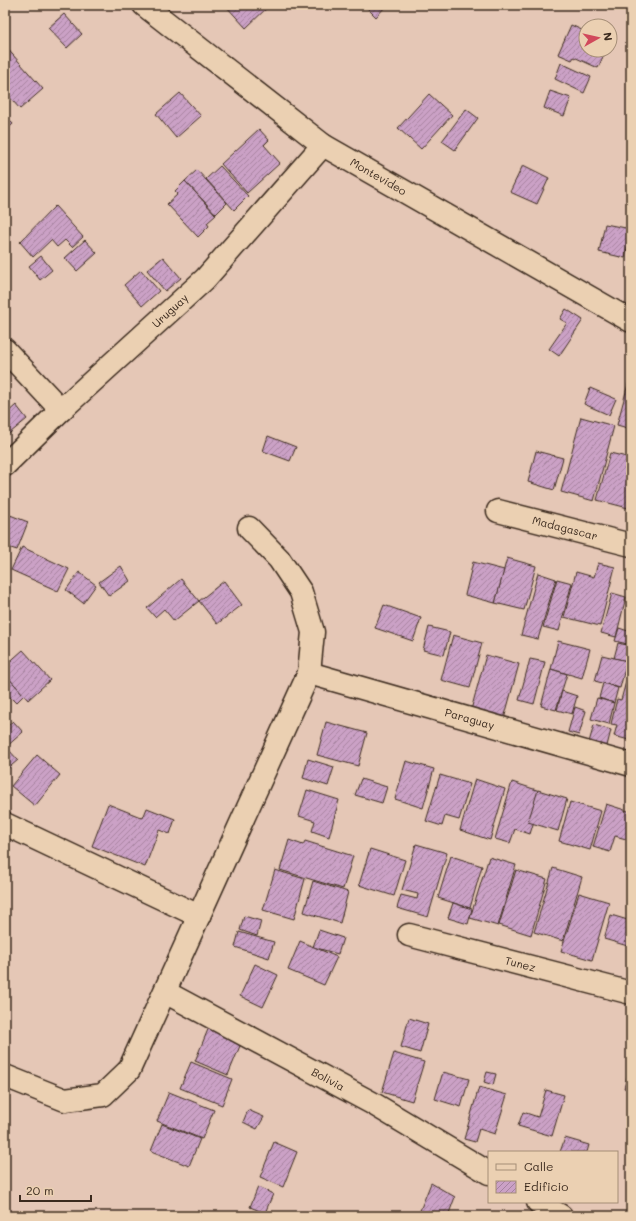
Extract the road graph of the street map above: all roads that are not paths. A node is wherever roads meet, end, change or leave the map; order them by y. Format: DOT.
graph roads {
  1 [pos="144,5"];
  2 [pos="322,145"];
  3 [pos="631,321"];
  4 [pos="5,350"];
  5 [pos="60,410"];
  6 [pos="5,465"];
  7 [pos="498,511"];
  8 [pos="249,528"];
  9 [pos="631,545"];
  10 [pos="309,673"];
  11 [pos="631,765"];
  12 [pos="5,824"];
  13 [pos="199,916"];
  14 [pos="409,935"];
  15 [pos="164,992"];
  16 [pos="631,993"];
  17 [pos="5,1076"];
  18 [pos="488,1172"];
  19 [pos="540,1203"];
  20 [pos="561,1216"];
  1 -- 2 [label="street, Montevideo"];
  2 -- 3 [label="street, Montevideo"];
  2 -- 5 [label="street, Uruguay"];
  4 -- 5 [label="street"];
  5 -- 6 [label="street, Uruguay"];
  7 -- 9 [label="street, Madagascar"];
  8 -- 10 [label="street"];
  10 -- 11 [label="street, Paraguay"];
  10 -- 13 [label="street"];
  12 -- 13 [label="street"];
  13 -- 15 [label="street"];
  14 -- 16 [label="street, Tunez"];
  15 -- 17 [label="street"];
  15 -- 18 [label="street, Bolivia"];
  19 -- 20 [label="street"];
}
